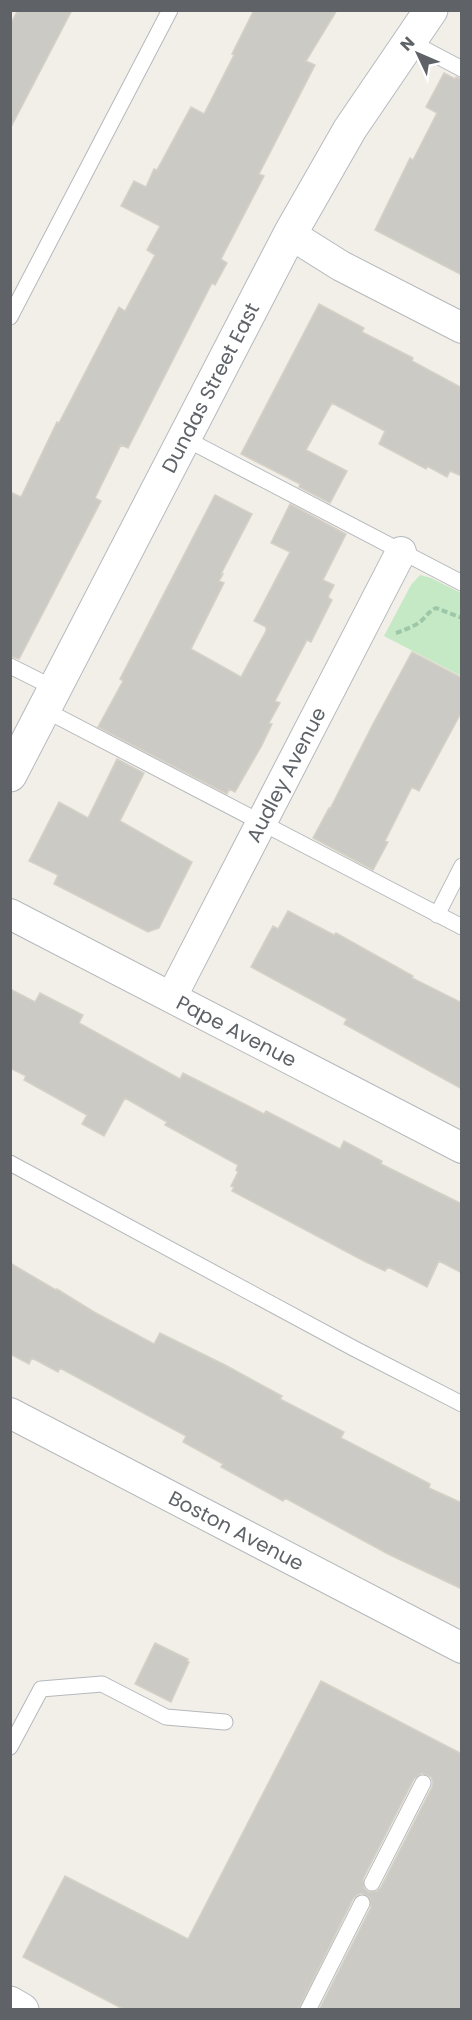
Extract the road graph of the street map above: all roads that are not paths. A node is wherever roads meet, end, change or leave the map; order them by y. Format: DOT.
graph roads {
  1 [pos="170,10"];
  2 [pos="431,10"];
  3 [pos="409,41"];
  4 [pos="462,69"];
  5 [pos="290,234"];
  6 [pos="10,317"];
  7 [pos="462,328"];
  8 [pos="184,438"];
  9 [pos="401,552"];
  10 [pos="462,583"];
  11 [pos="10,666"];
  12 [pos="50,699"];
  13 [pos="10,775"];
  14 [pos="261,822"];
  15 [pos="462,866"];
  16 [pos="10,914"];
  17 [pos="437,915"];
  18 [pos="462,927"];
  19 [pos="172,996"];
  20 [pos="462,1148"];
  21 [pos="10,1163"];
  22 [pos="462,1404"];
  23 [pos="10,1413"];
  24 [pos="462,1648"];
  25 [pos="225,1722"];
  26 [pos="10,1747"];
  27 [pos="423,1783"];
  28 [pos="372,1883"];
  29 [pos="362,1903"];
  30 [pos="10,2003"];
  31 [pos="22,2010"];
  32 [pos="308,2010"];
  1 -- 6 [label="lane"];
  2 -- 3 [label="street, Dundas Street East"];
  3 -- 4 [label="lane"];
  3 -- 5 [label="street, Dundas Street East"];
  5 -- 7 [label="street"];
  5 -- 8 [label="street, Dundas Street East"];
  8 -- 9 [label="lane"];
  8 -- 12 [label="street, Dundas Street East"];
  9 -- 10 [label="lane"];
  9 -- 14 [label="street, Audley Avenue"];
  11 -- 12 [label="lane"];
  12 -- 13 [label="street, Dundas Street East"];
  12 -- 14 [label="lane"];
  14 -- 17 [label="lane"];
  14 -- 19 [label="street, Audley Avenue"];
  15 -- 17 [label="lane"];
  16 -- 19 [label="street, Pape Avenue"];
  17 -- 18 [label="lane"];
  19 -- 20 [label="street, Pape Avenue"];
  21 -- 22 [label="lane"];
  23 -- 24 [label="street, Boston Avenue"];
  25 -- 26 [label="lane"];
  27 -- 28 [label="lane"];
  29 -- 32 [label="lane"];
  30 -- 31 [label="street"];
}
